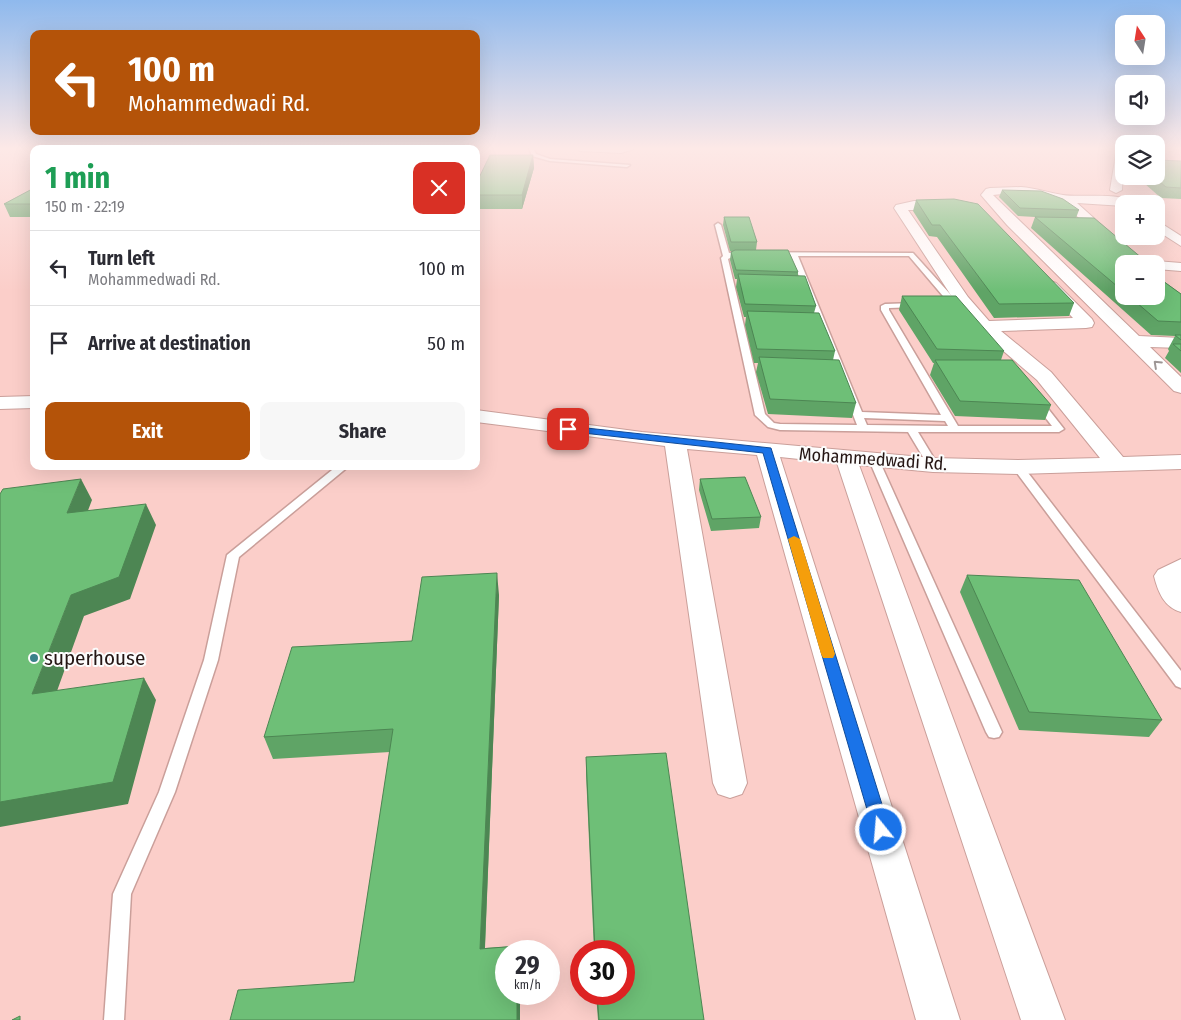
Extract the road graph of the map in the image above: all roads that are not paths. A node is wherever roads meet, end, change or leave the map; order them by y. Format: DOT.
graph roads {
  1 [pos="988,196"];
  2 [pos="1054,196"];
  3 [pos="1063,199"];
  4 [pos="1115,201"];
  5 [pos="964,206"];
  6 [pos="1012,222"];
  7 [pos="1030,223"];
  8 [pos="1076,224"];
  9 [pos="1094,224"];
  10 [pos="718,225"];
  11 [pos="1165,230"];
  12 [pos="1181,242"];
  13 [pos="794,254"];
  14 [pos="1128,255"];
  15 [pos="726,256"];
  16 [pos="1165,265"];
  17 [pos="1181,266"];
  18 [pos="1039,274"];
  19 [pos="730,283"];
  20 [pos="740,284"];
  21 [pos="797,284"];
  22 [pos="806,285"];
  23 [pos="928,305"];
  24 [pos="986,333"];
  25 [pos="1132,341"];
  26 [pos="1181,342"];
  27 [pos="1181,387"];
  28 [pos="1036,399"];
  29 [pos="30,402"];
  30 [pos="0,403"];
  31 [pos="858,415"];
  32 [pos="480,417"];
  33 [pos="949,418"];
  34 [pos="863,428"];
  35 [pos="911,429"];
  36 [pos="955,430"];
  37 [pos="676,442"];
  38 [pos="768,450"];
  39 [pos="860,459"];
  40 [pos="1115,462"];
  41 [pos="1181,462"];
  42 [pos="933,465"];
  43 [pos="1018,467"];
  44 [pos="339,470"];
  45 [pos="1181,568"];
  46 [pos="1181,602"];
  47 [pos="1181,682"];
  48 [pos="994,732"];
  49 [pos="730,783"];
  50 [pos="114,1020"];
  51 [pos="938,1020"];
  52 [pos="1043,1020"];
  1 -- 6 [label="street"];
  2 -- 3 [label="street"];
  3 -- 4 [label="street"];
  3 -- 9 [label="street"];
  5 -- 24 [label="street"];
  6 -- 7 [label="street"];
  6 -- 25 [label="street"];
  8 -- 9 [label="street"];
  9 -- 14 [label="street"];
  10 -- 15 [label="lane"];
  11 -- 12 [label="street"];
  13 -- 15 [label="lane"];
  13 -- 22 [label="lane"];
  13 -- 24 [label="lane"];
  15 -- 19 [label="lane"];
  16 -- 17 [label="street"];
  18 -- 24 [label="street"];
  19 -- 20 [label="lane"];
  19 -- 34 [label="lane"];
  21 -- 22 [label="lane"];
  22 -- 31 [label="lane"];
  23 -- 33 [label="lane"];
  24 -- 40 [label="street"];
  25 -- 26 [label="street"];
  27 -- 25 [label="street, one-way"];
  28 -- 36 [label="lane"];
  29 -- 30 [label="street"];
  31 -- 33 [label="lane"];
  31 -- 34 [label="lane"];
  32 -- 37 [label="street, Mohammedwadi Rd."];
  33 -- 36 [label="lane"];
  34 -- 35 [label="lane"];
  35 -- 36 [label="lane"];
  35 -- 42 [label="lane"];
  37 -- 38 [label="street, Mohammedwadi Rd."];
  37 -- 49 [label="street"];
  38 -- 39 [label="street, Mohammedwadi Rd."];
  38 -- 51 [label="street"];
  39 -- 42 [label="street, Mohammedwadi Rd."];
  39 -- 48 [label="lane"];
  39 -- 52 [label="street"];
  40 -- 41 [label="street, Mohammedwadi Rd."];
  40 -- 43 [label="street, Mohammedwadi Rd."];
  42 -- 43 [label="street, Mohammedwadi Rd."];
  43 -- 47 [label="lane"];
  44 -- 50 [label="lane"];
  45 -- 46 [label="street"];
}
